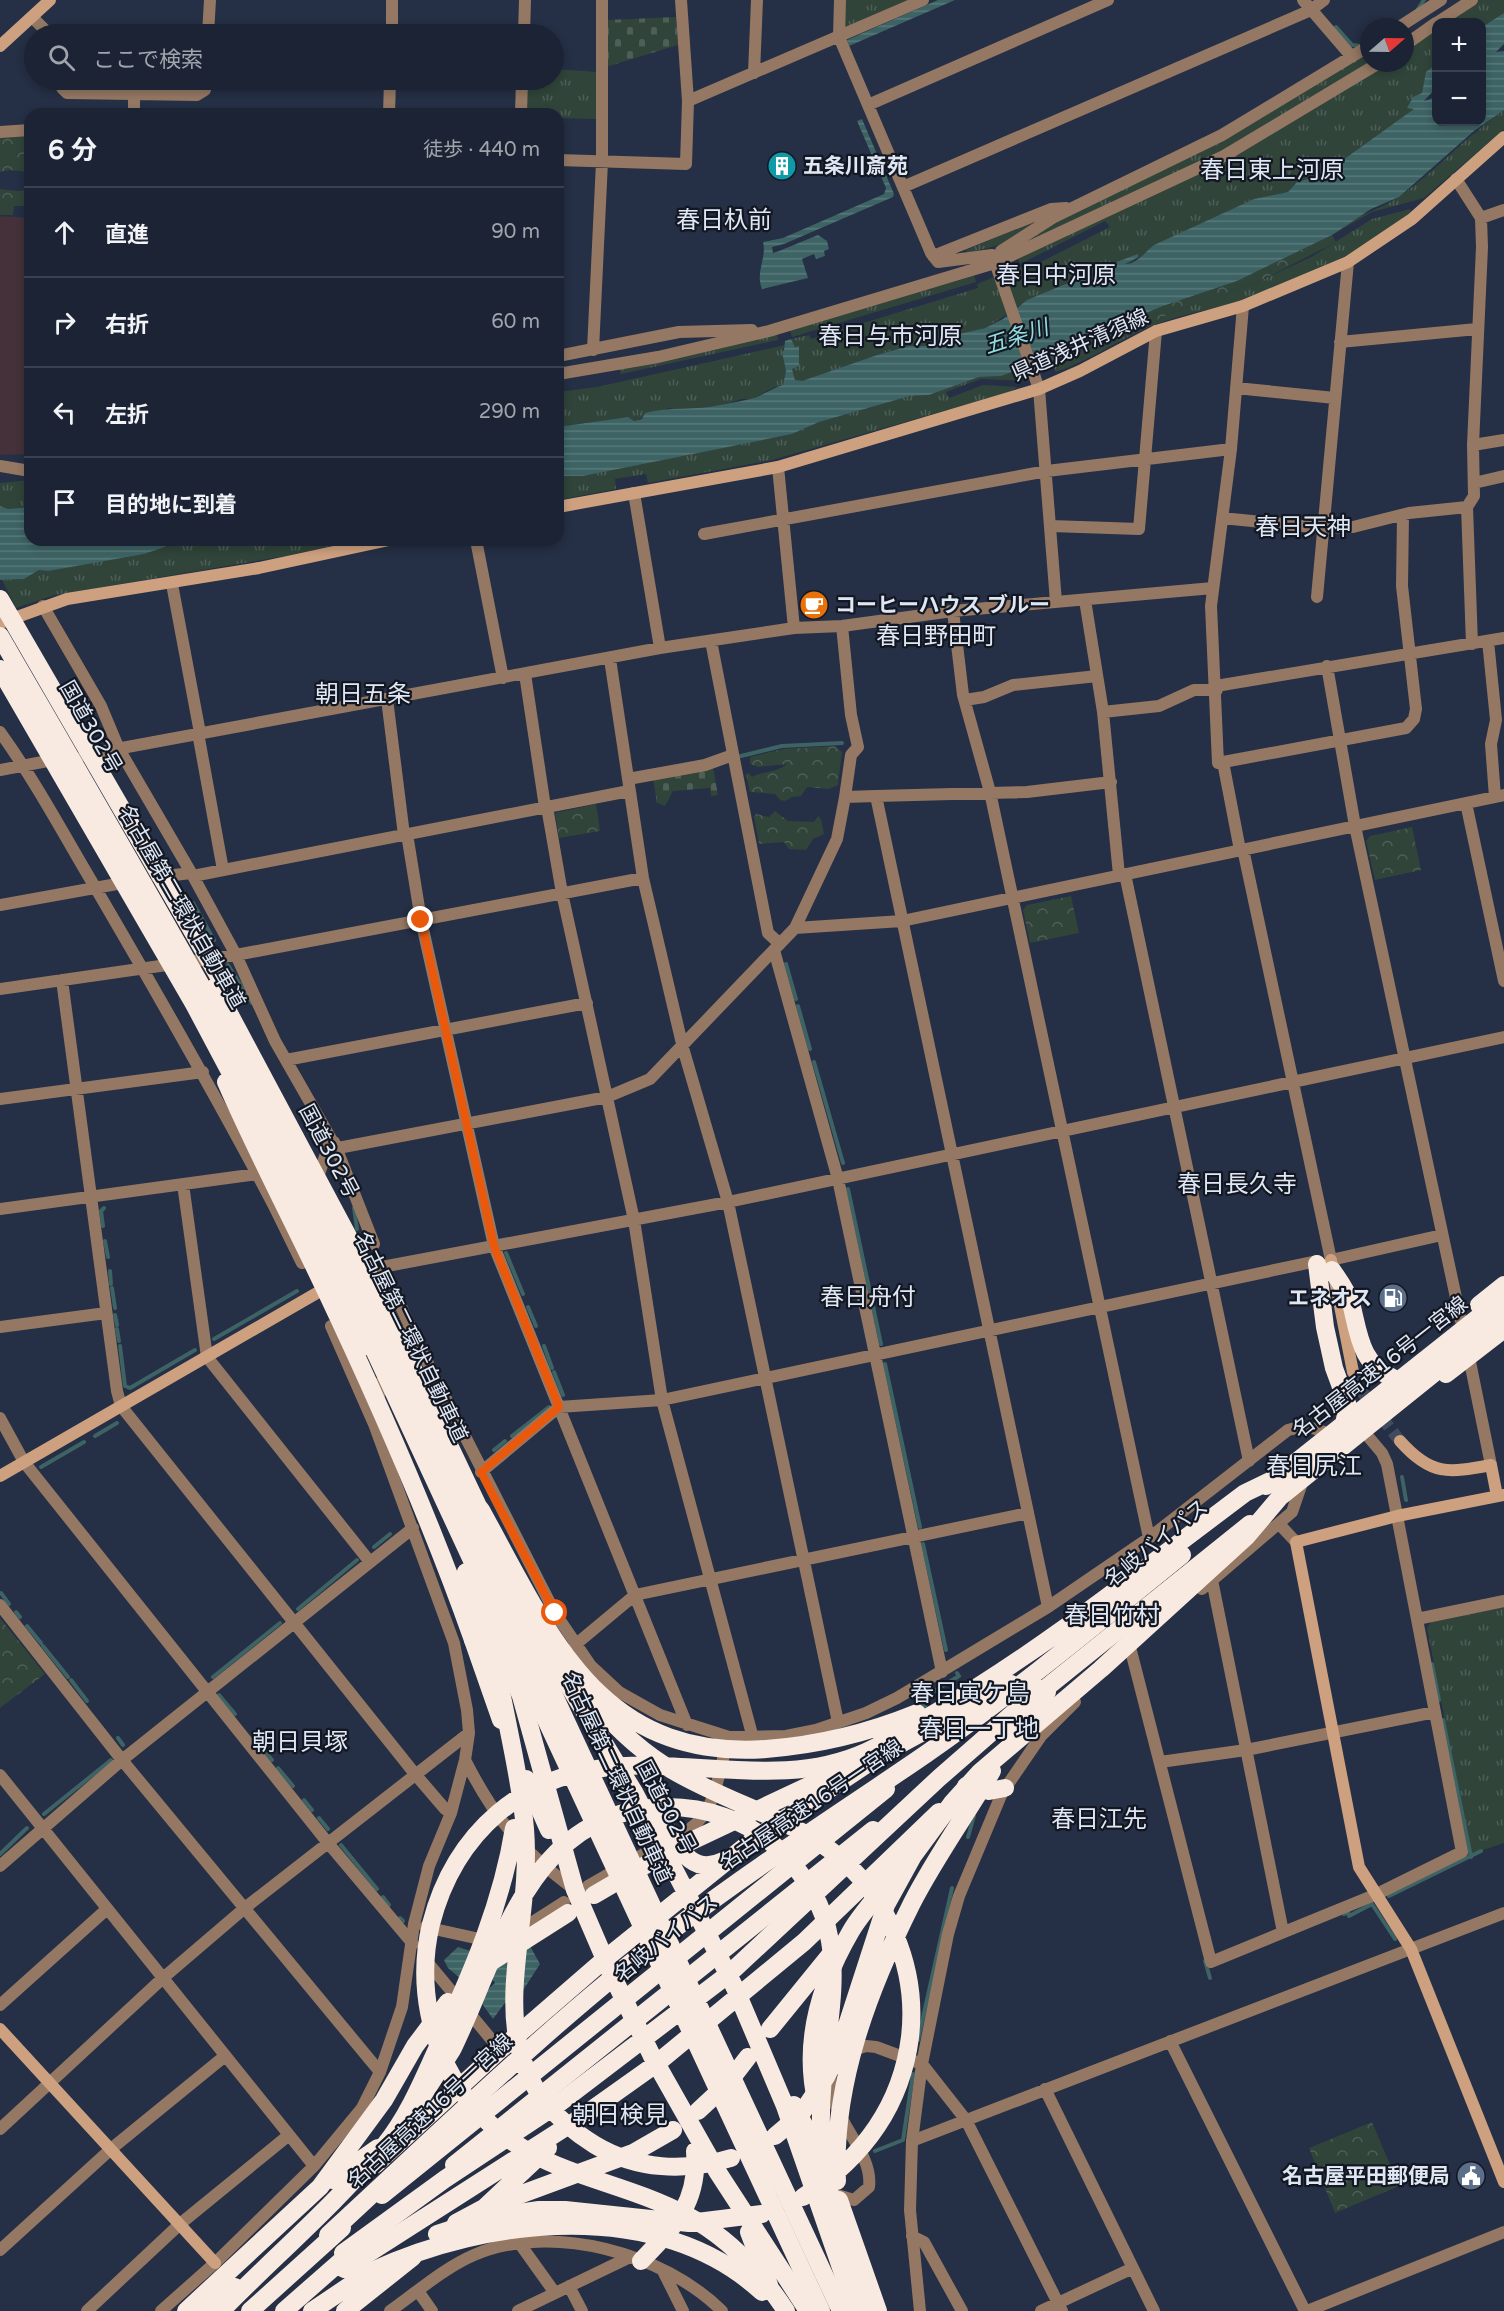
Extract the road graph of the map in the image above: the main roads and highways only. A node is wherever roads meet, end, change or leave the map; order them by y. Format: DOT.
graph roads {
  1 [pos="0,599"];
  2 [pos="0,617"];
  3 [pos="0,636"];
  4 [pos="0,669"];
  5 [pos="0,689"];
  6 [pos="126,885"];
  7 [pos="219,985"];
  8 [pos="1504,1286"];
  9 [pos="1504,1297"];
  10 [pos="1504,1317"];
  11 [pos="1504,1329"];
  12 [pos="1393,1378"];
  13 [pos="392,1379"];
  14 [pos="1345,1419"];
  15 [pos="1277,1488"];
  16 [pos="546,1626"];
  17 [pos="1016,1672"];
  18 [pos="1055,1680"];
  19 [pos="882,1754"];
  20 [pos="1002,1756"];
  21 [pos="517,1769"];
  22 [pos="965,1786"];
  23 [pos="1005,1788"];
  24 [pos="634,1792"];
  25 [pos="947,1804"];
  26 [pos="682,1839"];
  27 [pos="734,1855"];
  28 [pos="652,1856"];
  29 [pos="578,1897"];
  30 [pos="689,1898"];
  31 [pos="852,1930"];
  32 [pos="607,1964"];
  33 [pos="736,1992"];
  34 [pos="762,2029"];
  35 [pos="748,2057"];
  36 [pos="654,2060"];
  37 [pos="625,2087"];
  38 [pos="442,2105"];
  39 [pos="679,2107"];
  40 [pos="698,2111"];
  41 [pos="580,2118"];
  42 [pos="400,2125"];
  43 [pos="673,2130"];
  44 [pos="693,2131"];
  45 [pos="825,2169"];
  46 [pos="320,2187"];
  47 [pos="739,2205"];
  48 [pos="484,2208"];
  49 [pos="635,2259"];
  50 [pos="850,2260"];
  51 [pos="370,2272"];
  52 [pos="308,2288"];
  53 [pos="186,2311"];
  54 [pos="207,2311"];
  55 [pos="221,2311"];
  56 [pos="243,2311"];
  57 [pos="249,2311"];
  58 [pos="272,2311"];
  59 [pos="284,2311"];
  60 [pos="312,2311"];
  61 [pos="345,2311"];
  62 [pos="780,2311"];
  63 [pos="786,2311"];
  64 [pos="808,2311"];
  65 [pos="821,2311"];
  66 [pos="841,2311"];
  67 [pos="856,2311"];
  68 [pos="868,2311"];
  69 [pos="878,2311"];
  1 -- 7 [label="highway, bridge"];
  2 -- 7 [label="highway, 国道302号"];
  3 -- 13 [label="highway, 名古屋第二環状自動車道, bridge"];
  4 -- 6 [label="highway, 名古屋第二環状自動車道, bridge"];
  5 -- 13 [label="highway"];
  6 -- 13 [label="highway, 名古屋第二環状自動車道, bridge"];
  6 -- 29 [label="highway, bridge"];
  7 -- 24 [label="highway, 国道302号"];
  8 -- 12 [label="highway, 名岐バイパス"];
  9 -- 15 [label="highway, 名古屋高速16号一宮線, bridge"];
  10 -- 15 [label="highway, 名古屋高速16号一宮線, bridge"];
  11 -- 18 [label="highway, 名岐バイパス"];
  12 -- 14 [label="highway, 名岐バイパス"];
  12 -- 14 [label="highway"];
  13 -- 16 [label="highway, bridge"];
  13 -- 21 [label="highway, bridge"];
  13 -- 29 [label="highway"];
  13 -- 65 [label="highway, 名古屋第二環状自動車道, bridge"];
  13 -- 66 [label="highway, 名古屋第二環状自動車道, bridge"];
  14 -- 17 [label="highway, 名岐バイパス"];
  15 -- 17 [label="highway, bridge"];
  15 -- 20 [label="highway, bridge"];
  15 -- 56 [label="highway, 名古屋高速16号一宮線, bridge"];
  15 -- 58 [label="highway, 名古屋高速16号一宮線, bridge"];
  16 -- 17 [label="highway, bridge"];
  16 -- 51 [label="highway, bridge"];
  17 -- 19 [label="highway"];
  17 -- 57 [label="highway, 名岐バイパス"];
  17 -- 63 [label="highway, bridge"];
  18 -- 22 [label="highway"];
  18 -- 52 [label="highway, 名岐バイパス"];
  19 -- 26 [label="highway"];
  19 -- 27 [label="highway"];
  20 -- 21 [label="highway, bridge"];
  20 -- 50 [label="highway, bridge"];
  21 -- 42 [label="highway, bridge"];
  22 -- 23 [label="highway"];
  22 -- 25 [label="highway"];
  24 -- 27 [label="highway"];
  24 -- 30 [label="highway, 国道302号"];
  25 -- 31 [label="highway"];
  25 -- 33 [label="highway"];
  27 -- 30 [label="highway"];
  28 -- 29 [label="highway"];
  29 -- 32 [label="highway"];
  29 -- 46 [label="highway"];
  30 -- 32 [label="highway"];
  30 -- 33 [label="highway, 国道302号, bridge"];
  31 -- 34 [label="highway"];
  31 -- 45 [label="highway"];
  32 -- 36 [label="highway, bridge"];
  32 -- 38 [label="highway"];
  33 -- 34 [label="highway, 国道302号"];
  33 -- 36 [label="highway"];
  34 -- 45 [label="highway"];
  34 -- 67 [label="highway, 国道302号"];
  35 -- 40 [label="highway"];
  36 -- 37 [label="highway"];
  36 -- 39 [label="highway"];
  37 -- 39 [label="highway"];
  37 -- 41 [label="highway"];
  38 -- 46 [label="highway"];
  38 -- 54 [label="highway"];
  39 -- 44 [label="highway"];
  41 -- 48 [label="highway"];
  41 -- 52 [label="highway"];
  42 -- 50 [label="highway, bridge"];
  42 -- 55 [label="highway, bridge"];
  43 -- 48 [label="highway"];
  44 -- 47 [label="highway"];
  44 -- 49 [label="highway"];
  45 -- 69 [label="highway"];
  46 -- 53 [label="highway"];
  47 -- 62 [label="highway"];
  47 -- 64 [label="highway"];
  48 -- 61 [label="highway"];
  50 -- 68 [label="highway, bridge"];
  51 -- 60 [label="highway"];
  51 -- 62 [label="highway, bridge"];
  52 -- 59 [label="highway, 名岐バイパス"];
}
